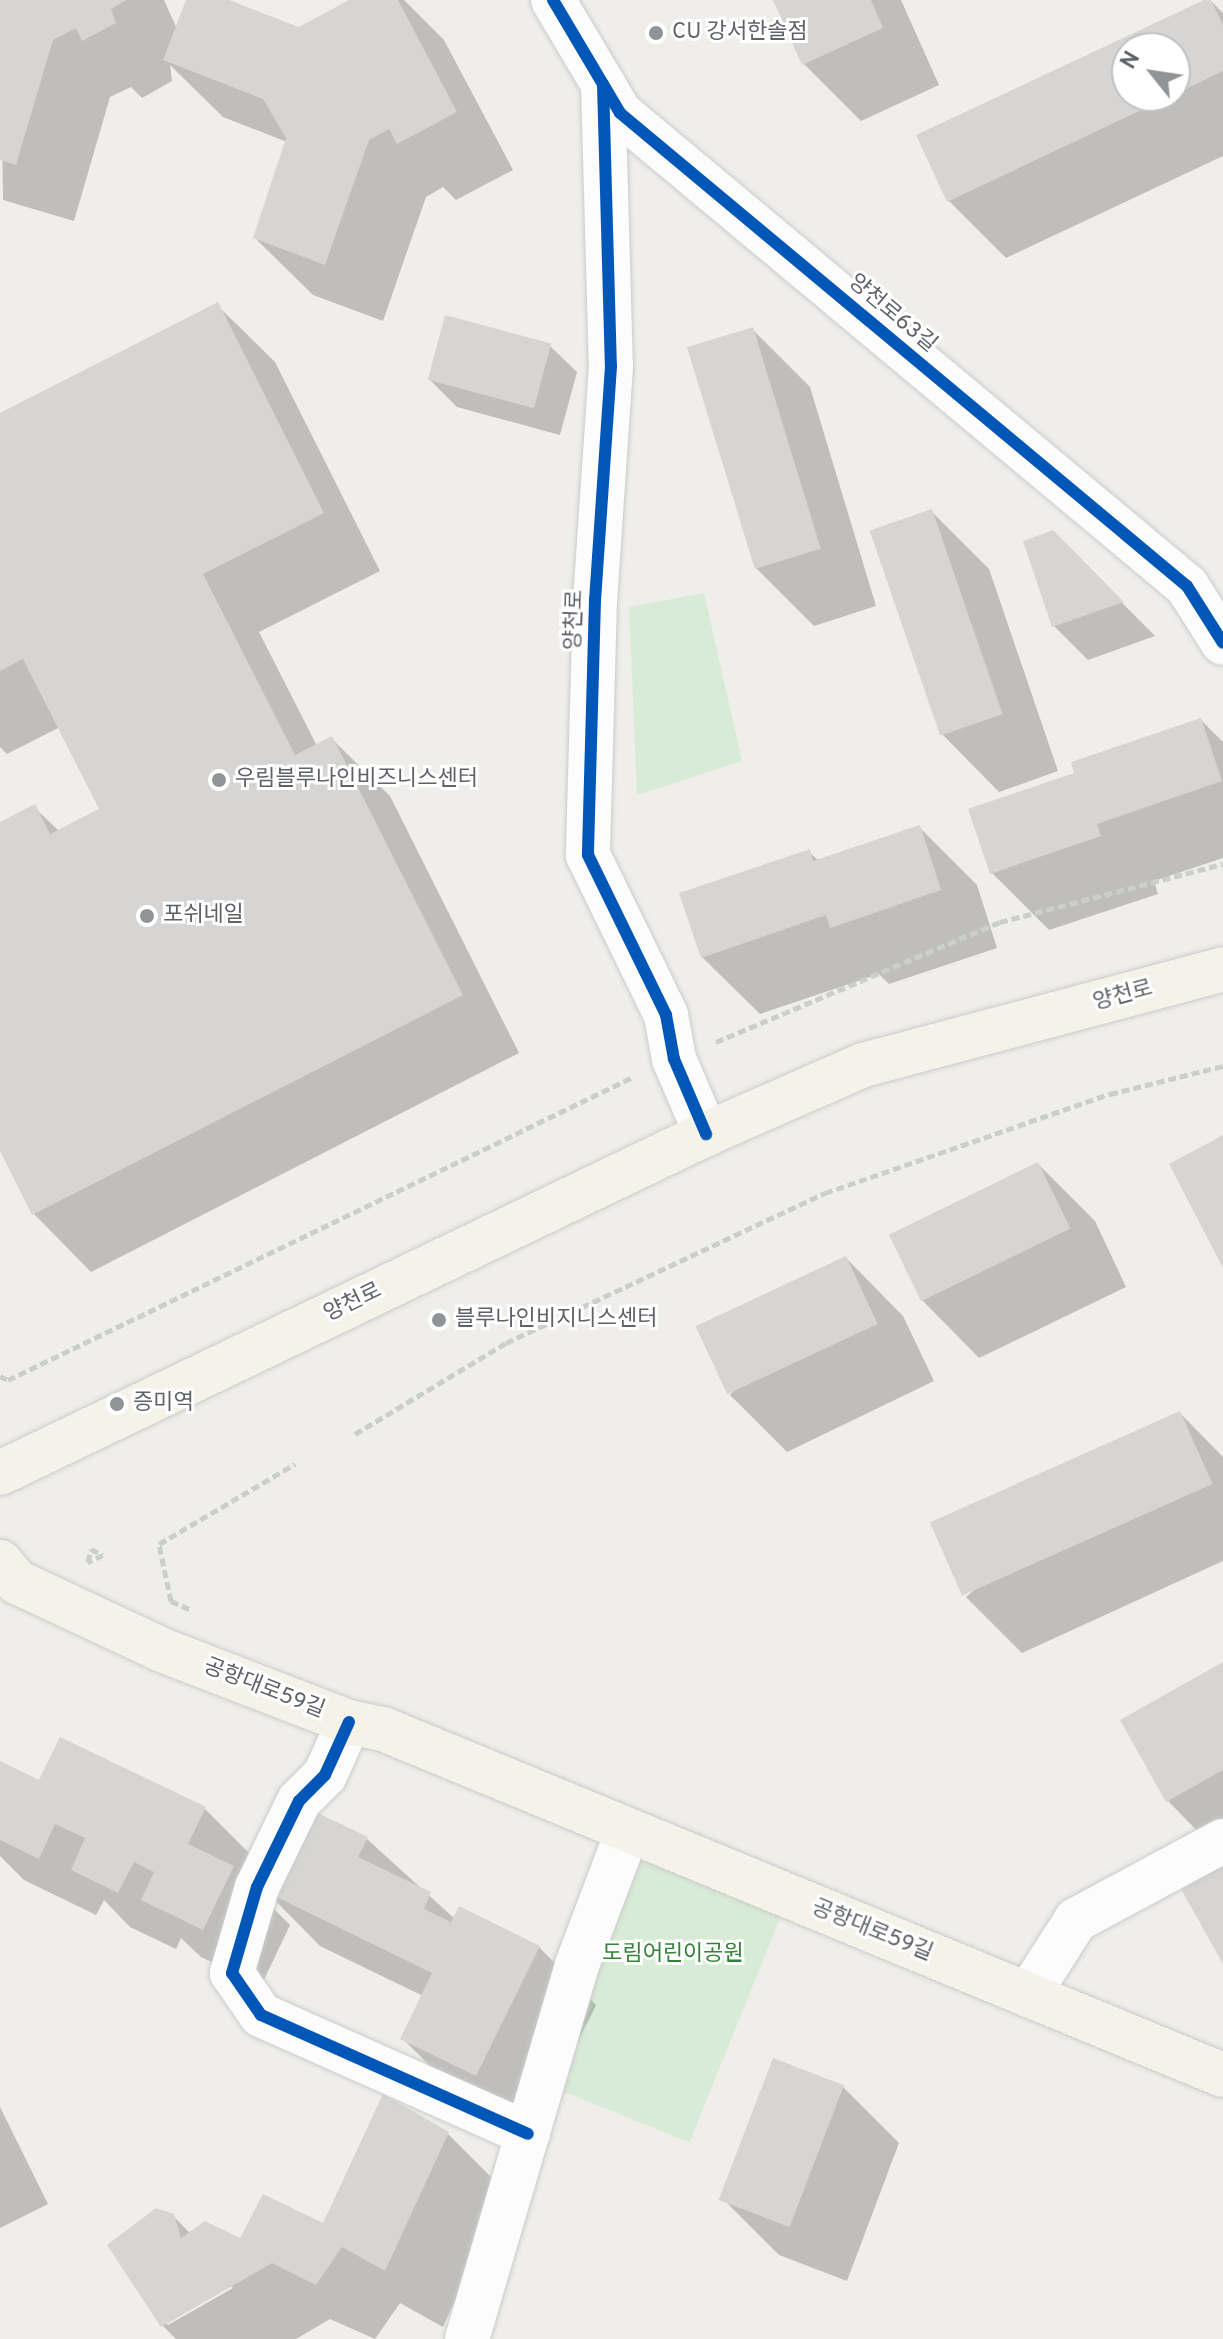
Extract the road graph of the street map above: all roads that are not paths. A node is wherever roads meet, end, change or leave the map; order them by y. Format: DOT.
graph roads {
  1 [pos="553,0"];
  2 [pos="603,84"];
  3 [pos="1223,643"];
  4 [pos="1223,969"];
  5 [pos="706,1134"];
  6 [pos="0,1473"];
  7 [pos="0,1562"];
  8 [pos="349,1722"];
  9 [pos="628,1830"];
  10 [pos="1223,1841"];
  11 [pos="1028,1995"];
  12 [pos="1223,2075"];
  13 [pos="528,2134"];
  14 [pos="467,2339"];
  1 -- 2 [label="street, 양천로63길"];
  2 -- 3 [label="street, 양천로63길"];
  2 -- 5 [label="street, 양천로"];
  4 -- 5 [label="main road, 양천로"];
  5 -- 6 [label="main road, 양천로"];
  7 -- 8 [label="main road, 공항대로59길"];
  8 -- 9 [label="main road, 공항대로59길"];
  8 -- 13 [label="street"];
  9 -- 11 [label="main road, 공항대로59길"];
  9 -- 13 [label="street"];
  10 -- 11 [label="street"];
  11 -- 12 [label="main road, 공항대로59길"];
  13 -- 14 [label="street"];
}
